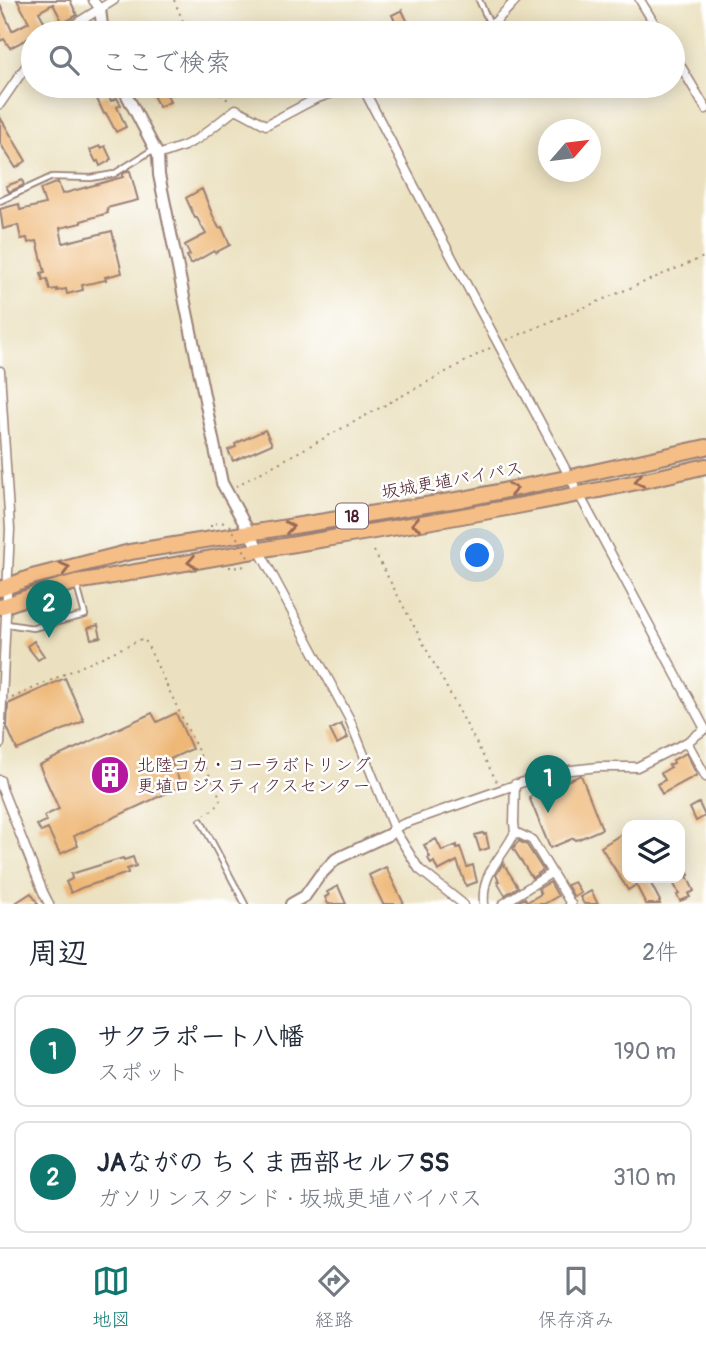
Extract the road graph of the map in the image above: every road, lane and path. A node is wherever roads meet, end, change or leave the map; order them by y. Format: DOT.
graph roads {
  1 [pos="114,0"];
  2 [pos="174,0"];
  3 [pos="479,0"];
  4 [pos="516,0"];
  5 [pos="640,0"];
  6 [pos="97,5"];
  7 [pos="76,21"];
  8 [pos="183,21"];
  9 [pos="489,21"];
  10 [pos="496,21"];
  11 [pos="653,21"];
  12 [pos="21,73"];
  13 [pos="685,73"];
  14 [pos="128,98"];
  15 [pos="226,98"];
  16 [pos="318,98"];
  17 [pos="368,98"];
  18 [pos="0,104"];
  19 [pos="236,109"];
  20 [pos="706,109"];
  21 [pos="157,152"];
  22 [pos="0,201"];
  23 [pos="706,256"];
  24 [pos="499,344"];
  25 [pos="0,372"];
  26 [pos="706,447"];
  27 [pos="706,466"];
  28 [pos="571,477"];
  29 [pos="226,492"];
  30 [pos="579,494"];
  31 [pos="229,523"];
  32 [pos="249,533"];
  33 [pos="374,551"];
  34 [pos="254,555"];
  35 [pos="76,582"];
  36 [pos="4,587"];
  37 [pos="51,589"];
  38 [pos="3,605"];
  39 [pos="60,621"];
  40 [pos="6,624"];
  41 [pos="2,702"];
  42 [pos="705,729"];
  43 [pos="687,742"];
  44 [pos="0,744"];
  45 [pos="706,777"];
  46 [pos="0,780"];
  47 [pos="515,785"];
  48 [pos="501,789"];
  49 [pos="201,821"];
  50 [pos="394,829"];
  51 [pos="515,832"];
  52 [pos="551,873"];
  53 [pos="49,904"];
  54 [pos="245,904"];
  55 [pos="291,904"];
  56 [pos="463,904"];
  57 [pos="484,904"];
  58 [pos="503,904"];
  59 [pos="571,904"];
  1 -- 6 [label="street"];
  2 -- 8 [label="path"];
  3 -- 9 [label="lane"];
  4 -- 10 [label="street"];
  5 -- 11 [label="street"];
  6 -- 7 [label="street"];
  12 -- 18 [label="street"];
  13 -- 20 [label="street"];
  14 -- 21 [label="street"];
  15 -- 19 [label="path"];
  16 -- 19 [label="street"];
  17 -- 24 [label="street"];
  19 -- 21 [label="street"];
  21 -- 22 [label="lane"];
  21 -- 29 [label="street"];
  23 -- 24 [label="path"];
  24 -- 28 [label="street"];
  24 -- 29 [label="path"];
  25 -- 36 [label="street"];
  26 -- 28 [label="highway, 坂城更埴バイパス / 18"];
  27 -- 30 [label="highway, 坂城更埴バイパス / 18, one-way"];
  28 -- 30 [label="street"];
  32 -- 28 [label="highway, 坂城更埴バイパス / 18, one-way"];
  29 -- 32 [label="street"];
  30 -- 34 [label="highway, 坂城更埴バイパス / 18, one-way"];
  30 -- 42 [label="street"];
  31 -- 34 [label="path, bridge"];
  32 -- 34 [label="street"];
  36 -- 32 [label="highway, 坂城更埴バイパス / 18, one-way"];
  33 -- 48 [label="path"];
  34 -- 35 [label="highway, 坂城更埴バイパス / 18, one-way"];
  34 -- 50 [label="street"];
  35 -- 37 [label="highway, 坂城更埴バイパス / 18"];
  35 -- 39 [label="lane"];
  36 -- 38 [label="street"];
  37 -- 38 [label="highway, 坂城更埴バイパス / 18"];
  37 -- 39 [label="lane"];
  38 -- 40 [label="street"];
  39 -- 40 [label="lane"];
  40 -- 41 [label="street"];
  41 -- 44 [label="street"];
  41 -- 49 [label="path"];
  42 -- 43 [label="street"];
  43 -- 45 [label="street"];
  43 -- 47 [label="street"];
  46 -- 53 [label="street"];
  47 -- 48 [label="street"];
  47 -- 51 [label="street"];
  48 -- 50 [label="street"];
  49 -- 54 [label="lane"];
  50 -- 55 [label="street"];
  50 -- 56 [label="street"];
  51 -- 52 [label="street"];
  51 -- 57 [label="street"];
  52 -- 58 [label="street"];
  52 -- 59 [label="street"];
}
